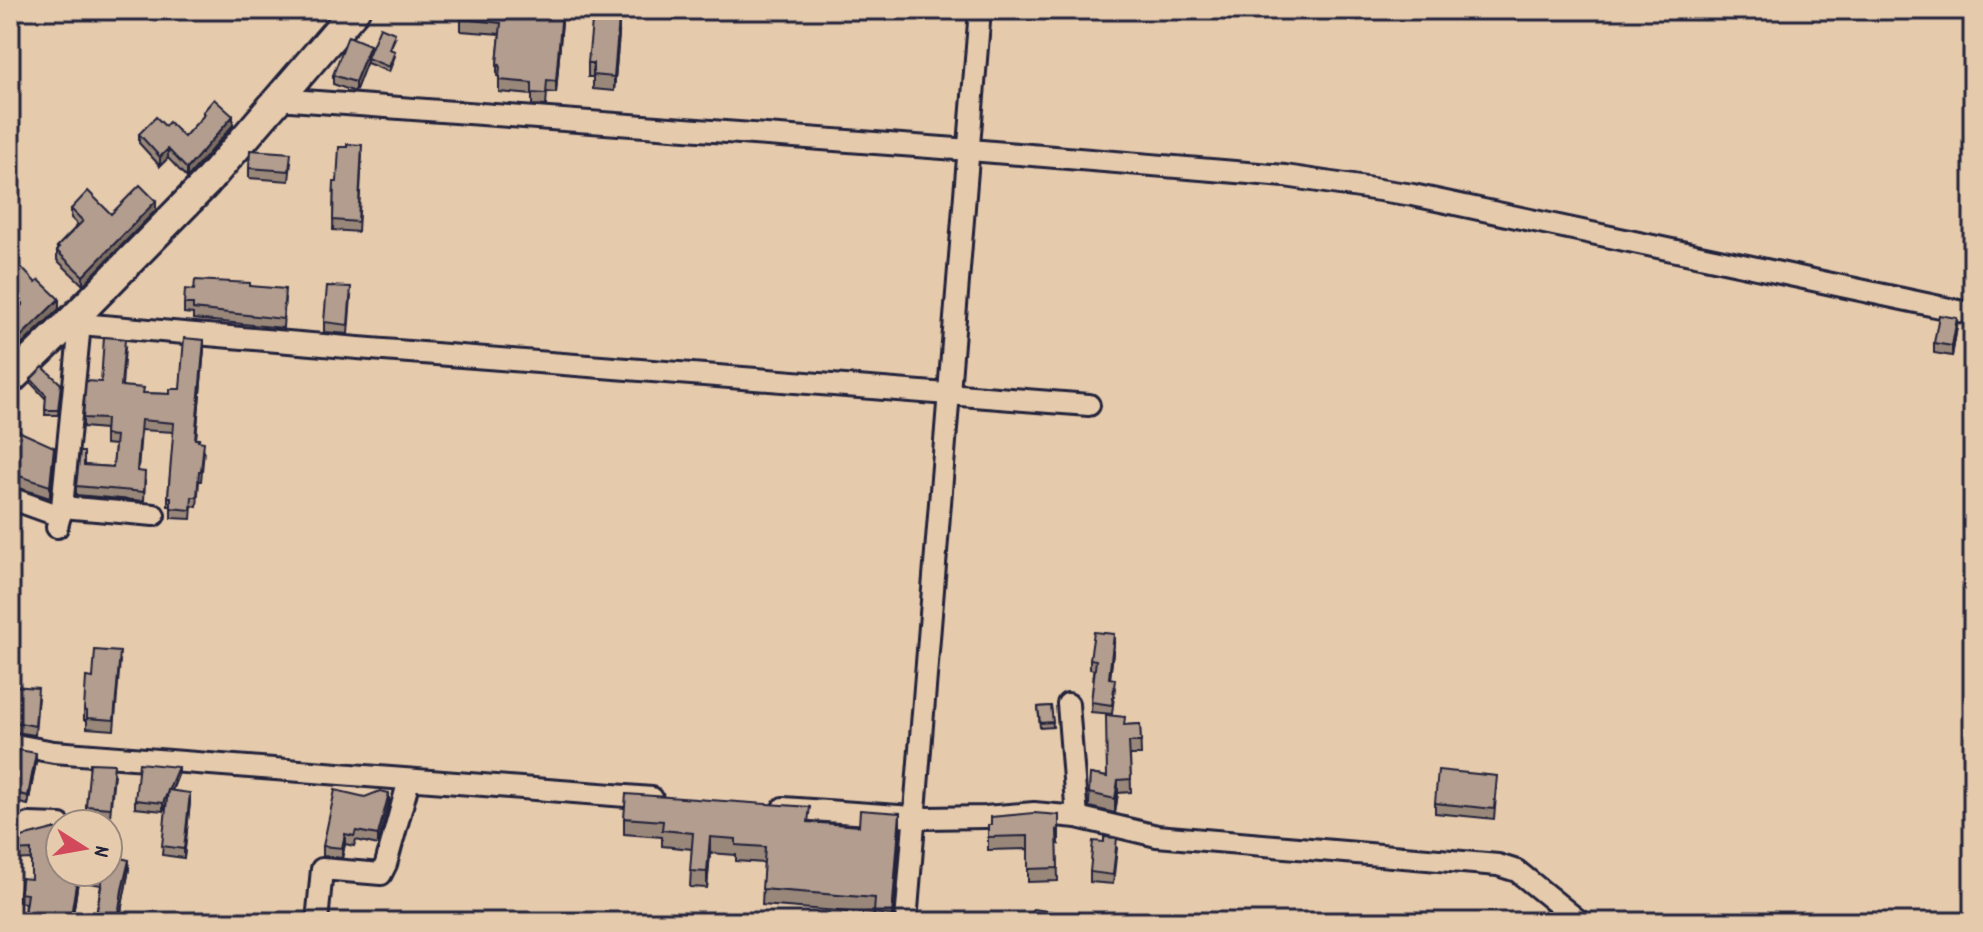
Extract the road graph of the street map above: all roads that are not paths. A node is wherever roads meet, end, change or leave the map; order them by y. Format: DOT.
graph roads {
  1 [pos="355,10"];
  2 [pos="980,10"];
  3 [pos="277,99"];
  4 [pos="970,150"];
  5 [pos="1973,314"];
  6 [pos="76,322"];
  7 [pos="10,380"];
  8 [pos="949,395"];
  9 [pos="1089,405"];
  10 [pos="10,498"];
  11 [pos="154,515"];
  12 [pos="60,517"];
  13 [pos="1068,704"];
  14 [pos="10,744"];
  15 [pos="409,780"];
  16 [pos="666,799"];
  17 [pos="759,806"];
  18 [pos="914,817"];
  19 [pos="1077,817"];
  20 [pos="44,824"];
  21 [pos="10,830"];
  22 [pos="317,922"];
  23 [pos="906,922"];
  24 [pos="1580,922"];
  1 -- 3 [label="street"];
  2 -- 4 [label="street"];
  3 -- 4 [label="street"];
  3 -- 6 [label="street"];
  4 -- 5 [label="street"];
  4 -- 8 [label="street"];
  6 -- 7 [label="street"];
  6 -- 8 [label="street"];
  6 -- 12 [label="street"];
  8 -- 9 [label="street"];
  8 -- 18 [label="street"];
  10 -- 12 [label="street"];
  11 -- 12 [label="street"];
  13 -- 19 [label="street"];
  14 -- 15 [label="street"];
  15 -- 16 [label="street"];
  15 -- 22 [label="street"];
  17 -- 18 [label="street"];
  18 -- 19 [label="street"];
  18 -- 23 [label="street"];
  19 -- 24 [label="street"];
  20 -- 21 [label="street"];
}
